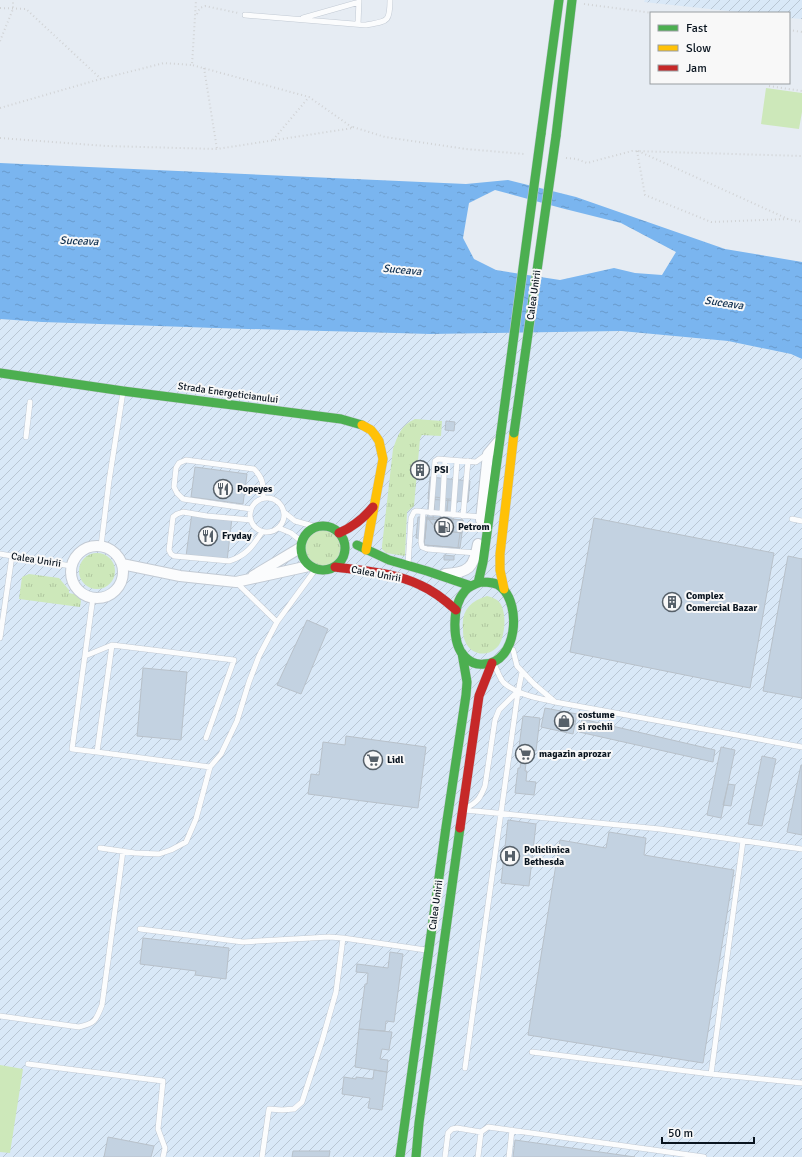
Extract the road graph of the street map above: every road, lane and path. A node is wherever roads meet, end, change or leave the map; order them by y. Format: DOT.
graph roads {
  1 [pos="13,0"];
  2 [pos="196,0"];
  3 [pos="390,0"];
  4 [pos="559,0"];
  5 [pos="359,1"];
  6 [pos="571,1"];
  7 [pos="0,8"];
  8 [pos="13,9"];
  9 [pos="650,13"];
  10 [pos="245,15"];
  11 [pos="196,17"];
  12 [pos="298,20"];
  13 [pos="358,24"];
  14 [pos="790,30"];
  15 [pos="802,32"];
  16 [pos="0,41"];
  17 [pos="192,65"];
  18 [pos="204,68"];
  19 [pos="101,79"];
  20 [pos="769,86"];
  21 [pos="802,91"];
  22 [pos="309,97"];
  23 [pos="0,108"];
  24 [pos="352,127"];
  25 [pos="0,138"];
  26 [pos="273,140"];
  27 [pos="217,149"];
  28 [pos="637,151"];
  29 [pos="530,155"];
  30 [pos="802,156"];
  31 [pos="561,158"];
  32 [pos="788,219"];
  33 [pos="802,221"];
  34 [pos="0,373"];
  35 [pos="124,391"];
  36 [pos="30,402"];
  37 [pos="500,436"];
  38 [pos="26,438"];
  39 [pos="488,454"];
  40 [pos="445,460"];
  41 [pos="457,460"];
  42 [pos="468,461"];
  43 [pos="263,498"];
  44 [pos="373,507"];
  45 [pos="251,509"];
  46 [pos="284,512"];
  47 [pos="423,512"];
  48 [pos="431,512"];
  49 [pos="442,514"];
  50 [pos="453,515"];
  51 [pos="463,516"];
  52 [pos="481,517"];
  53 [pos="792,519"];
  54 [pos="251,520"];
  55 [pos="802,521"];
  56 [pos="317,526"];
  57 [pos="279,528"];
  58 [pos="262,532"];
  59 [pos="341,536"];
  60 [pos="301,544"];
  61 [pos="101,546"];
  62 [pos="366,550"];
  63 [pos="476,553"];
  64 [pos="0,554"];
  65 [pos="12,556"];
  66 [pos="122,564"];
  67 [pos="71,566"];
  68 [pos="408,566"];
  69 [pos="335,567"];
  70 [pos="312,568"];
  71 [pos="439,575"];
  72 [pos="246,580"];
  73 [pos="236,582"];
  74 [pos="474,584"];
  75 [pos="504,589"];
  76 [pos="93,598"];
  77 [pos="456,610"];
  78 [pos="277,622"];
  79 [pos="0,638"];
  80 [pos="511,641"];
  81 [pos="112,645"];
  82 [pos="462,653"];
  83 [pos="85,656"];
  84 [pos="493,662"];
  85 [pos="522,672"];
  86 [pos="518,692"];
  87 [pos="555,702"];
  88 [pos="206,738"];
  89 [pos="802,748"];
  90 [pos="97,752"];
  91 [pos="210,767"];
  92 [pos="464,810"];
  93 [pos="500,813"];
  94 [pos="743,841"];
  95 [pos="100,848"];
  96 [pos="802,849"];
  97 [pos="123,851"];
  98 [pos="140,929"];
  99 [pos="343,938"];
  100 [pos="429,951"];
  101 [pos="0,1016"];
  102 [pos="532,1052"];
  103 [pos="28,1064"];
  104 [pos="465,1068"];
  105 [pos="711,1074"];
  106 [pos="802,1083"];
  107 [pos="512,1130"];
  108 [pos="481,1132"];
  109 [pos="163,1157"];
  110 [pos="262,1157"];
  111 [pos="400,1157"];
  112 [pos="416,1157"];
  113 [pos="445,1157"];
  114 [pos="478,1157"];
  115 [pos="509,1157"];
  116 [pos="704,1157"];
  1 -- 8 [label="path"];
  2 -- 11 [label="path"];
  3 -- 13 [label="lane"];
  4 -- 37 [label="main road, Calea Unirii, bridge"];
  5 -- 12 [label="lane"];
  5 -- 13 [label="lane"];
  6 -- 9 [label="path"];
  6 -- 75 [label="main road, Calea Unirii, bridge"];
  7 -- 8 [label="path"];
  8 -- 16 [label="path"];
  8 -- 19 [label="path"];
  10 -- 11 [label="path"];
  10 -- 12 [label="lane"];
  11 -- 17 [label="path"];
  12 -- 13 [label="lane"];
  14 -- 15 [label="path"];
  17 -- 18 [label="path"];
  17 -- 19 [label="path"];
  18 -- 22 [label="path"];
  18 -- 27 [label="path"];
  19 -- 23 [label="path"];
  20 -- 21 [label="path"];
  22 -- 24 [label="path"];
  22 -- 26 [label="path"];
  24 -- 26 [label="path"];
  24 -- 29 [label="path"];
  25 -- 27 [label="path"];
  26 -- 27 [label="path"];
  28 -- 30 [label="path"];
  28 -- 31 [label="path"];
  28 -- 32 [label="path"];
  28 -- 32 [label="path"];
  32 -- 33 [label="path"];
  34 -- 35 [label="main road, Strada Energeticianului"];
  35 -- 44 [label="main road, Strada Energeticianului"];
  35 -- 61 [label="lane"];
  36 -- 38 [label="lane"];
  37 -- 39 [label="street"];
  37 -- 74 [label="main road, Calea Unirii"];
  39 -- 42 [label="lane"];
  39 -- 52 [label="street"];
  40 -- 41 [label="lane"];
  40 -- 48 [label="lane"];
  40 -- 49 [label="lane"];
  41 -- 42 [label="lane"];
  41 -- 50 [label="lane"];
  42 -- 51 [label="lane"];
  43 -- 45 [label="lane"];
  43 -- 45 [label="lane"];
  43 -- 46 [label="lane"];
  44 -- 59 [label="main road, Strada Energeticianului"];
  44 -- 62 [label="main road, Strada Energeticianului"];
  45 -- 54 [label="lane"];
  46 -- 56 [label="lane"];
  46 -- 57 [label="lane"];
  47 -- 48 [label="lane"];
  47 -- 63 [label="lane"];
  47 -- 68 [label="lane"];
  48 -- 49 [label="lane"];
  49 -- 50 [label="lane"];
  50 -- 51 [label="lane"];
  51 -- 52 [label="lane"];
  52 -- 63 [label="street"];
  53 -- 55 [label="lane"];
  54 -- 58 [label="lane"];
  54 -- 58 [label="lane"];
  56 -- 59 [label="main road"];
  56 -- 60 [label="main road"];
  57 -- 58 [label="lane"];
  57 -- 60 [label="lane"];
  59 -- 62 [label="main road, Calea Unirii"];
  59 -- 69 [label="main road"];
  60 -- 70 [label="main road"];
  60 -- 72 [label="street"];
  61 -- 66 [label="street"];
  61 -- 67 [label="street"];
  62 -- 68 [label="main road, Calea Unirii"];
  63 -- 71 [label="street"];
  64 -- 65 [label="lane, Calea Unirii"];
  65 -- 67 [label="lane, Calea Unirii"];
  65 -- 79 [label="lane"];
  66 -- 73 [label="street"];
  66 -- 76 [label="street"];
  67 -- 76 [label="street"];
  68 -- 71 [label="main road, Calea Unirii"];
  69 -- 70 [label="main road"];
  69 -- 77 [label="main road, Calea Unirii"];
  70 -- 72 [label="street"];
  70 -- 78 [label="lane"];
  71 -- 74 [label="main road, Calea Unirii"];
  72 -- 73 [label="street"];
  73 -- 78 [label="lane"];
  74 -- 75 [label="main road"];
  74 -- 77 [label="main road"];
  75 -- 80 [label="main road"];
  76 -- 83 [label="lane"];
  77 -- 82 [label="main road"];
  78 -- 91 [label="lane"];
  80 -- 84 [label="main road"];
  80 -- 85 [label="lane"];
  81 -- 83 [label="lane"];
  81 -- 88 [label="lane"];
  81 -- 90 [label="lane"];
  82 -- 84 [label="main road"];
  82 -- 100 [label="main road, Calea Unirii"];
  83 -- 90 [label="lane"];
  84 -- 86 [label="lane"];
  84 -- 92 [label="main road, Calea Unirii"];
  85 -- 86 [label="lane"];
  85 -- 87 [label="lane"];
  86 -- 87 [label="lane"];
  86 -- 92 [label="lane"];
  86 -- 93 [label="lane"];
  87 -- 89 [label="lane"];
  90 -- 91 [label="lane"];
  91 -- 97 [label="lane"];
  92 -- 93 [label="lane"];
  92 -- 112 [label="main road, Calea Unirii"];
  93 -- 94 [label="lane"];
  93 -- 104 [label="lane"];
  94 -- 96 [label="lane"];
  94 -- 105 [label="lane"];
  95 -- 97 [label="lane"];
  97 -- 101 [label="lane"];
  98 -- 99 [label="lane"];
  99 -- 100 [label="lane"];
  99 -- 110 [label="lane"];
  100 -- 111 [label="main road, Calea Unirii"];
  102 -- 105 [label="lane"];
  103 -- 109 [label="lane"];
  105 -- 106 [label="lane"];
  107 -- 108 [label="lane"];
  107 -- 115 [label="lane"];
  107 -- 116 [label="lane"];
  108 -- 113 [label="lane"];
  108 -- 114 [label="lane"];
}
